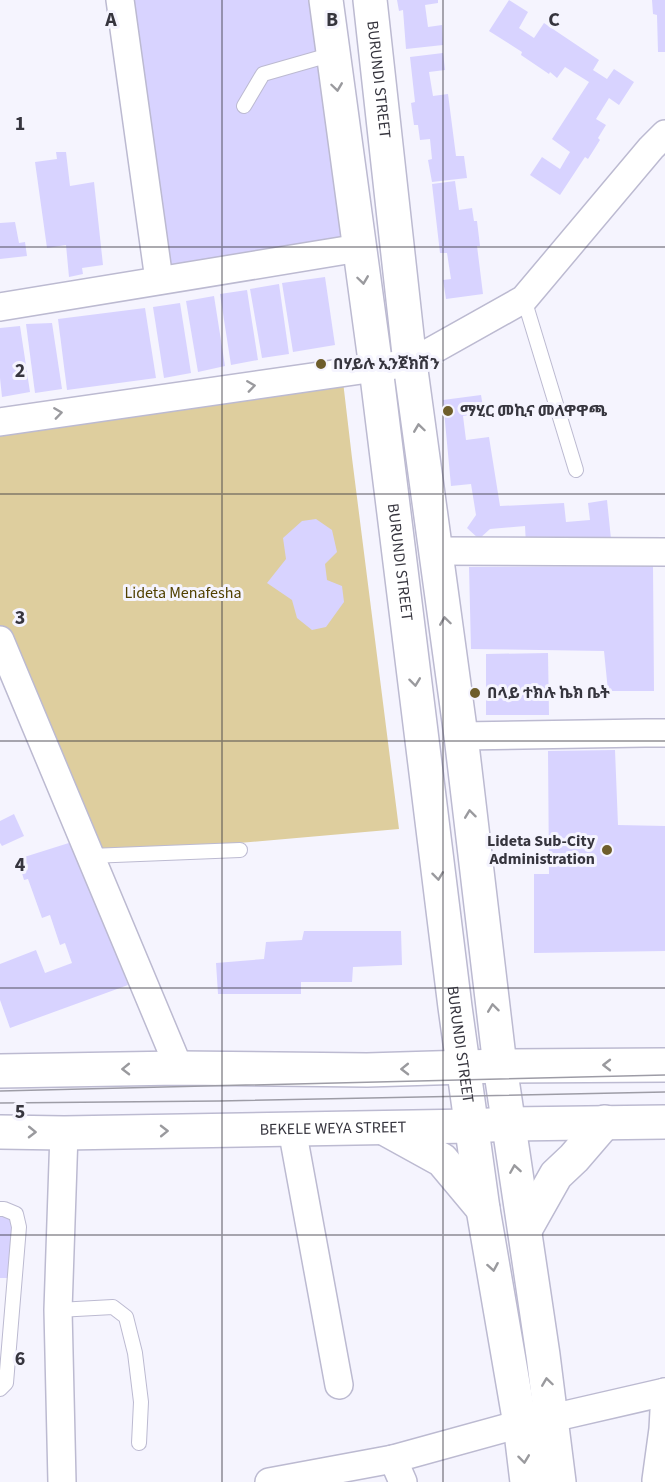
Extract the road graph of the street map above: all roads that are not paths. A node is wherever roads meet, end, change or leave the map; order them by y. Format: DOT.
graph roads {
  1 [pos="120,0"];
  2 [pos="326,0"];
  3 [pos="370,0"];
  4 [pos="333,54"];
  5 [pos="244,106"];
  6 [pos="665,134"];
  7 [pos="359,248"];
  8 [pos="159,280"];
  9 [pos="524,299"];
  10 [pos="0,307"];
  11 [pos="410,363"];
  12 [pos="376,368"];
  13 [pos="0,422"];
  14 [pos="576,470"];
  15 [pos="436,551"];
  16 [pos="665,552"];
  17 [pos="0,640"];
  18 [pos="665,734"];
  19 [pos="460,736"];
  20 [pos="240,850"];
  21 [pos="90,856"];
  22 [pos="665,1065"];
  23 [pos="500,1066"];
  24 [pos="464,1067"];
  25 [pos="179,1068"];
  26 [pos="0,1071"];
  27 [pos="604,1122"];
  28 [pos="665,1122"];
  29 [pos="508,1124"];
  30 [pos="380,1126"];
  31 [pos="471,1126"];
  32 [pos="292,1129"];
  33 [pos="0,1132"];
  34 [pos="64,1133"];
  35 [pos="0,1209"];
  36 [pos="483,1209"];
  37 [pos="525,1230"];
  38 [pos="6,1307"];
  39 [pos="58,1310"];
  40 [pos="339,1385"];
  41 [pos="0,1389"];
  42 [pos="665,1392"];
  43 [pos="552,1418"];
  44 [pos="520,1424"];
  45 [pos="139,1443"];
  46 [pos="398,1471"];
  47 [pos="656,1480"];
  48 [pos="62,1482"];
  49 [pos="269,1482"];
  50 [pos="527,1482"];
  51 [pos="559,1482"];
  1 -- 8 [label="street"];
  2 -- 4 [label="main road, BURUNDI STREET"];
  3 -- 11 [label="main road, BURUNDI STREET"];
  4 -- 5 [label="lane"];
  4 -- 7 [label="main road, BURUNDI STREET, one-way"];
  6 -- 9 [label="street"];
  7 -- 8 [label="street"];
  7 -- 12 [label="main road, BURUNDI STREET, one-way"];
  8 -- 10 [label="street"];
  9 -- 11 [label="street"];
  9 -- 14 [label="lane"];
  11 -- 12 [label="street"];
  15 -- 11 [label="main road, BURUNDI STREET, one-way"];
  13 -- 12 [label="street, one-way"];
  12 -- 24 [label="main road, BURUNDI STREET, one-way"];
  15 -- 16 [label="street"];
  19 -- 15 [label="main road, BURUNDI STREET, one-way"];
  17 -- 21 [label="street"];
  18 -- 19 [label="street"];
  23 -- 19 [label="main road, BURUNDI STREET, one-way"];
  20 -- 21 [label="lane"];
  21 -- 25 [label="street"];
  22 -- 23 [label="main road, one-way"];
  23 -- 24 [label="main road"];
  23 -- 29 [label="main road, BURUNDI STREET"];
  24 -- 25 [label="main road, one-way"];
  24 -- 31 [label="main road, BURUNDI STREET"];
  25 -- 26 [label="main road, one-way"];
  27 -- 28 [label="main road, BEKELE WEYA STREET"];
  27 -- 29 [label="main road, BEKELE WEYA STREET"];
  27 -- 37 [label="main road"];
  29 -- 31 [label="main road, BEKELE WEYA STREET"];
  37 -- 29 [label="main road, BURUNDI STREET, one-way"];
  30 -- 31 [label="main road, BEKELE WEYA STREET"];
  30 -- 32 [label="main road, BEKELE WEYA STREET"];
  30 -- 36 [label="main road"];
  31 -- 36 [label="main road, BURUNDI STREET"];
  34 -- 32 [label="main road, BEKELE WEYA STREET, one-way"];
  32 -- 40 [label="street"];
  33 -- 34 [label="main road, BEKELE WEYA STREET, one-way"];
  34 -- 39 [label="street"];
  35 -- 38 [label="lane"];
  36 -- 44 [label="main road, BURUNDI STREET, one-way"];
  43 -- 37 [label="main road, BURUNDI STREET, one-way"];
  38 -- 41 [label="lane"];
  39 -- 45 [label="lane"];
  39 -- 48 [label="street"];
  42 -- 43 [label="street"];
  42 -- 47 [label="street"];
  43 -- 51 [label="main road, BURUNDI STREET"];
  44 -- 46 [label="street"];
  44 -- 50 [label="main road, BURUNDI STREET, one-way"];
  46 -- 49 [label="street"];
}
